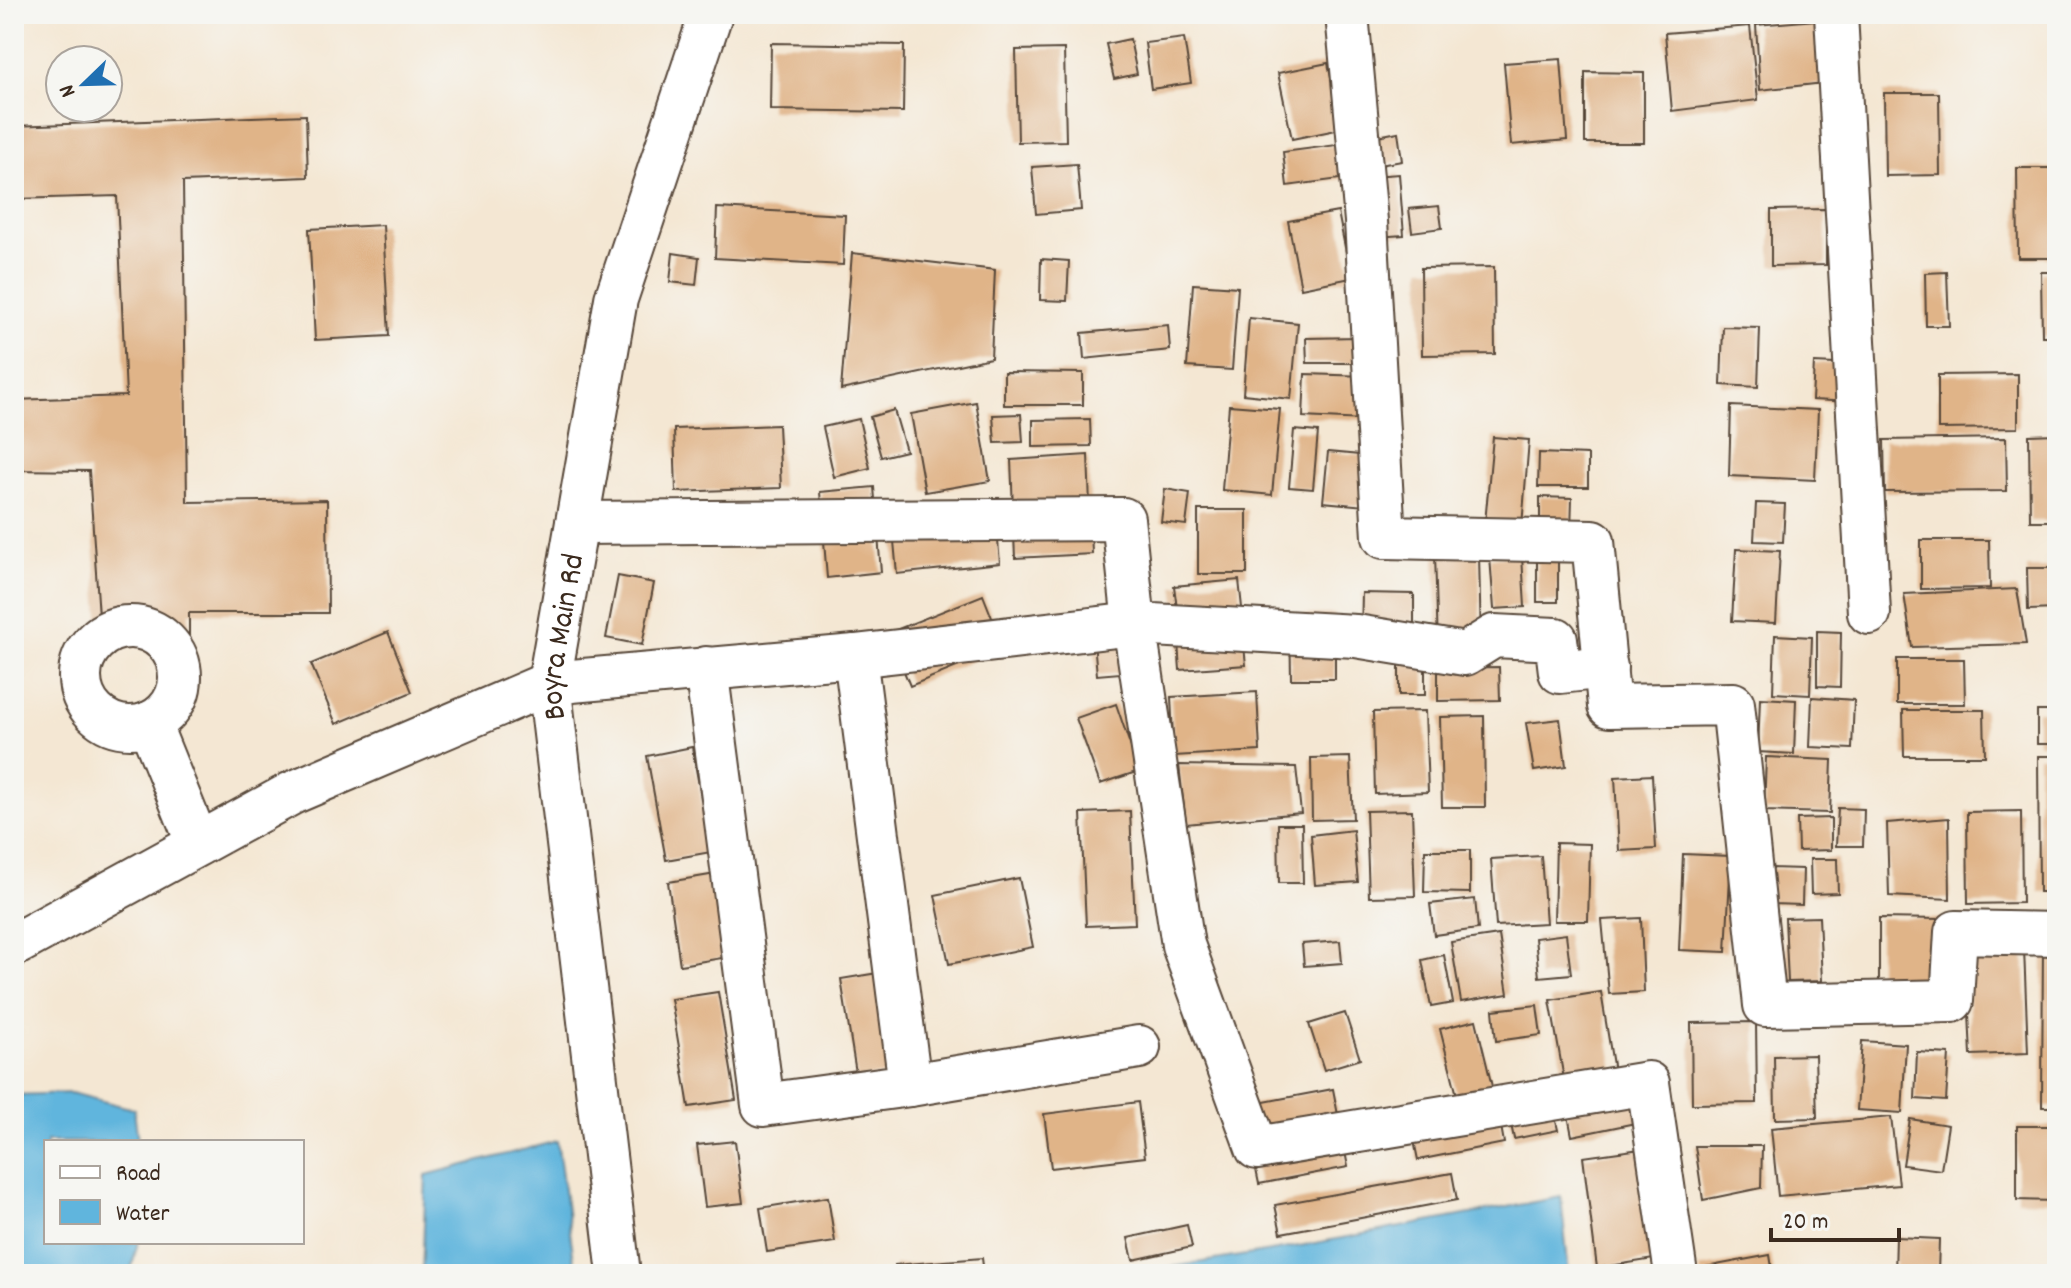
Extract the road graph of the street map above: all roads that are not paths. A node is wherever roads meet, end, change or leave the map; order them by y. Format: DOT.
graph roads {
  1 [pos="711,14"];
  2 [pos="1347,14"];
  3 [pos="1836,14"];
  4 [pos="577,523"];
  5 [pos="1869,613"];
  6 [pos="1134,624"];
  7 [pos="855,656"];
  8 [pos="1606,667"];
  9 [pos="706,668"];
  10 [pos="549,683"];
  11 [pos="149,723"];
  12 [pos="198,844"];
  13 [pos="2057,934"];
  14 [pos="14,945"];
  15 [pos="1139,1047"];
  16 [pos="910,1085"];
  17 [pos="619,1274"];
  18 [pos="1676,1274"];
  1 -- 4 [label="street, Boyra Main Rd"];
  2 -- 8 [label="street"];
  3 -- 5 [label="street"];
  4 -- 6 [label="street"];
  4 -- 10 [label="street, Boyra Main Rd"];
  6 -- 7 [label="street"];
  6 -- 8 [label="street"];
  6 -- 18 [label="street"];
  7 -- 9 [label="street"];
  7 -- 16 [label="street"];
  8 -- 13 [label="street"];
  9 -- 10 [label="street"];
  9 -- 16 [label="street"];
  10 -- 12 [label="street"];
  10 -- 17 [label="street, Boyra Main Rd"];
  11 -- 12 [label="street"];
  12 -- 14 [label="street"];
  15 -- 16 [label="street"];
}
